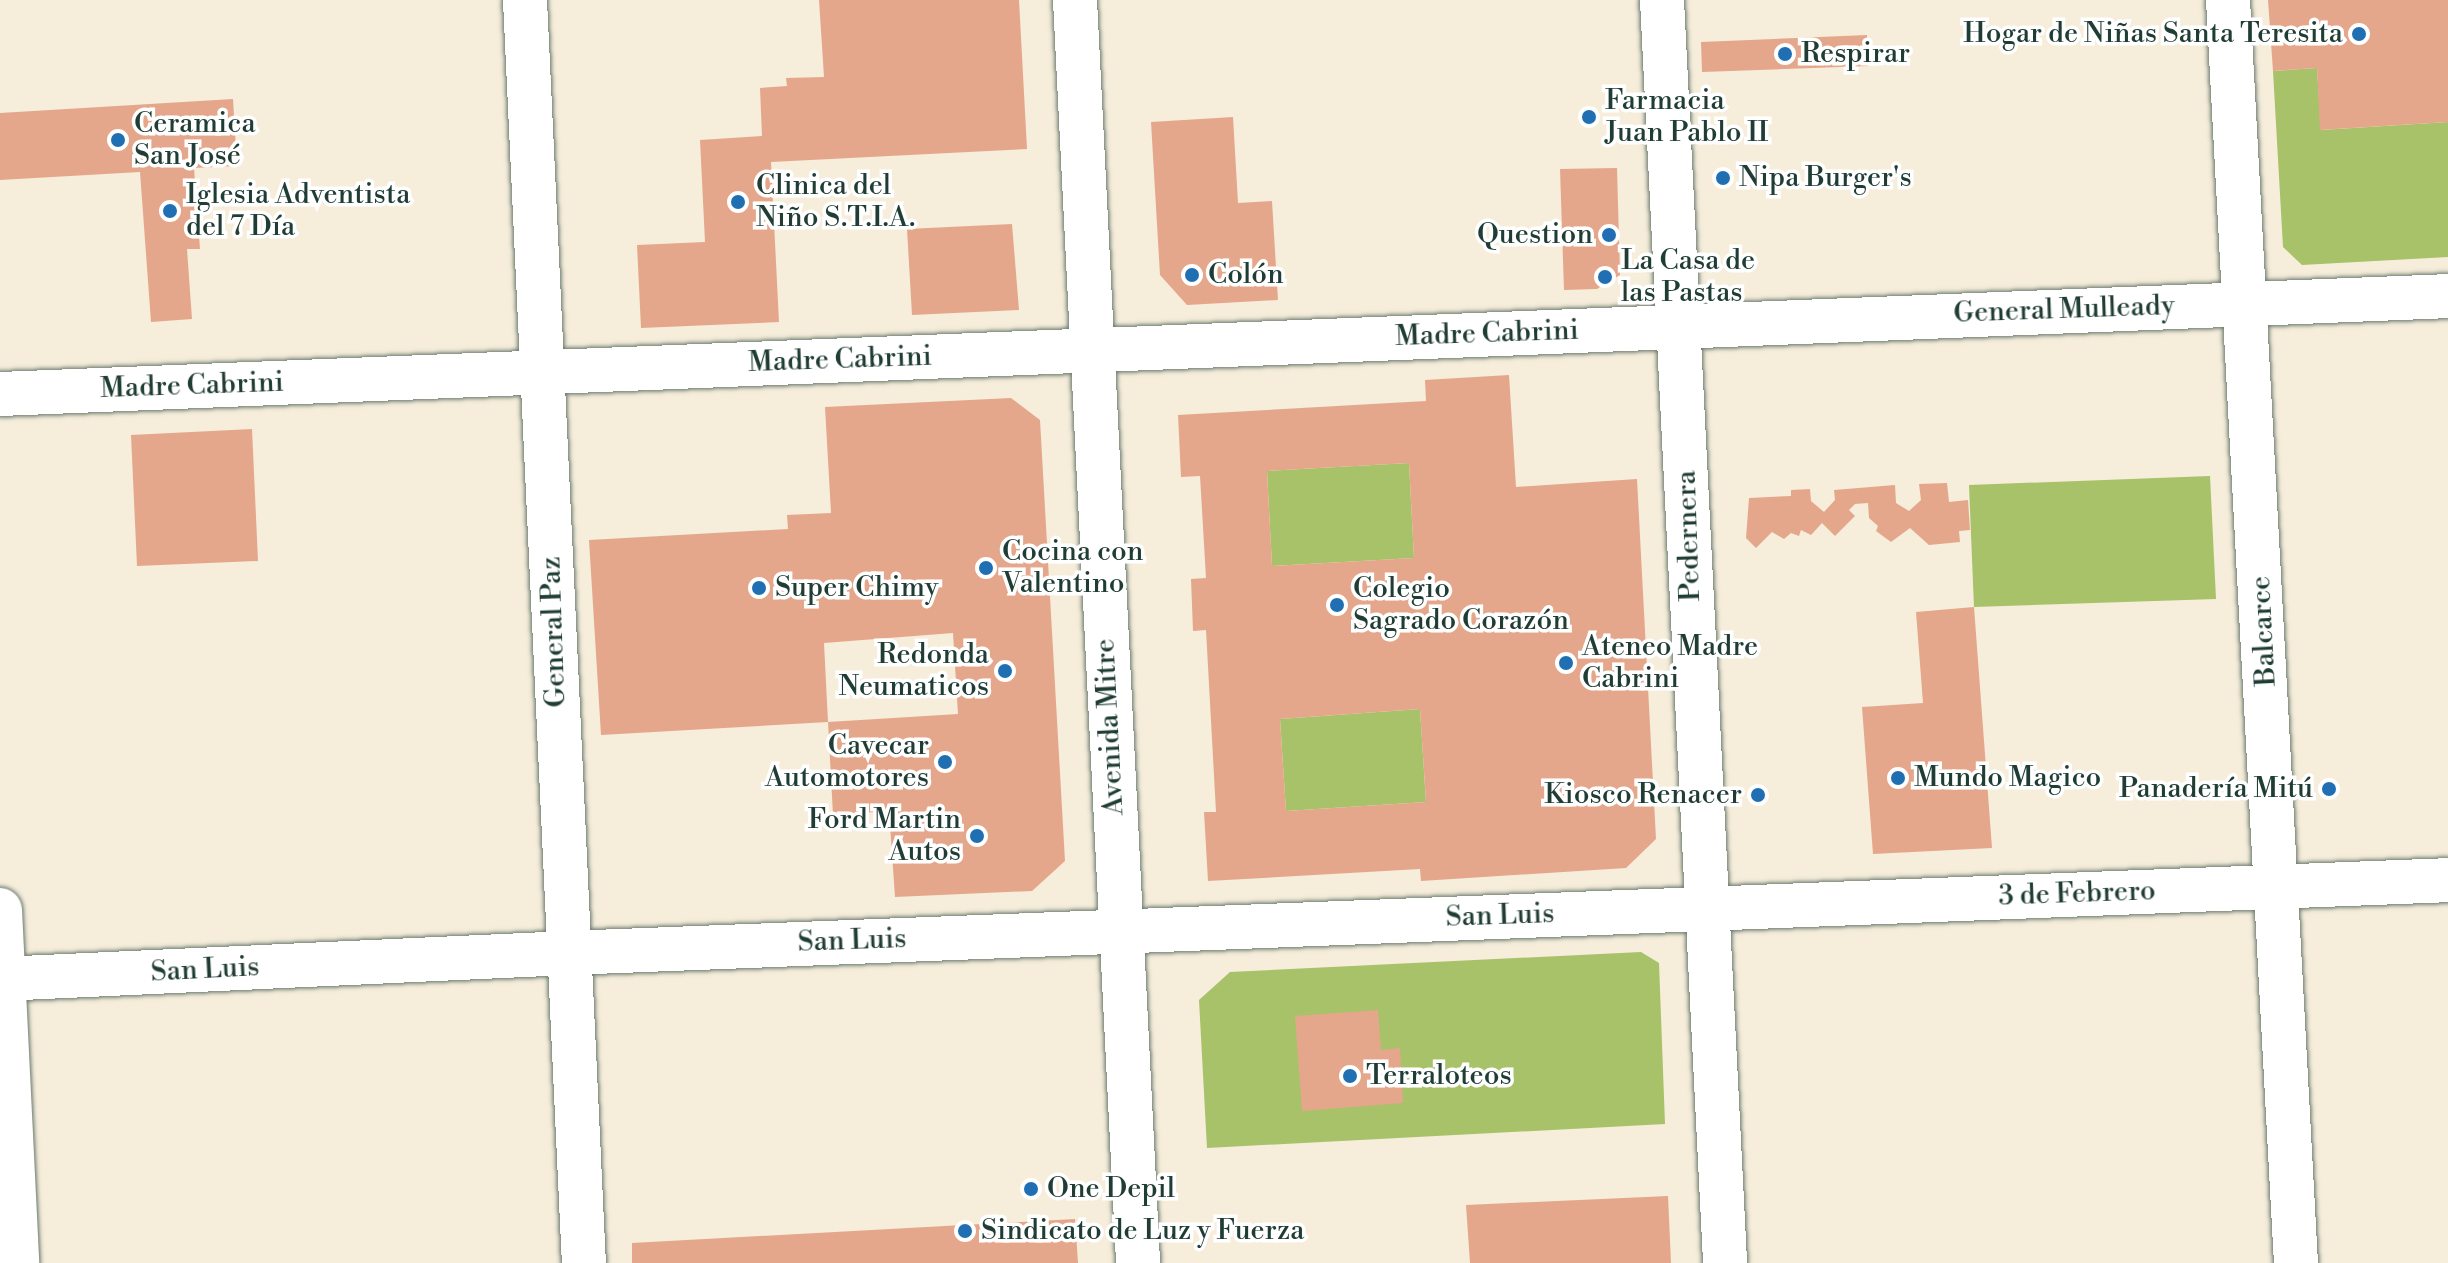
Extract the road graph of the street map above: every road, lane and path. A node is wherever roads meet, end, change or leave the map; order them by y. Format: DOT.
graph roads {
  1 [pos="525,0"];
  2 [pos="1075,0"];
  3 [pos="1662,0"];
  4 [pos="2228,0"];
  5 [pos="2448,296"];
  6 [pos="2246,302"];
  7 [pos="1680,326"];
  8 [pos="1093,350"];
  9 [pos="543,372"];
  10 [pos="0,394"];
  11 [pos="2448,880"];
  12 [pos="2278,886"];
  13 [pos="1705,909"];
  14 [pos="0,910"];
  15 [pos="1120,931"];
  16 [pos="568,953"];
  17 [pos="2,979"];
  18 [pos="17,1263"];
  19 [pos="584,1263"];
  20 [pos="1138,1263"];
  21 [pos="1725,1263"];
  22 [pos="2296,1263"];
  1 -- 9 [label="street, General Paz"];
  2 -- 8 [label="street, Avenida Mitre"];
  3 -- 7 [label="street, Pedernera"];
  4 -- 6 [label="street, Balcarce"];
  5 -- 6 [label="street, General Mulleady"];
  6 -- 7 [label="street, General Mulleady"];
  6 -- 12 [label="street, Balcarce"];
  7 -- 8 [label="street, Madre Cabrini"];
  7 -- 13 [label="street, Pedernera"];
  8 -- 9 [label="street, Madre Cabrini"];
  8 -- 15 [label="street, Avenida Mitre"];
  9 -- 10 [label="street, Madre Cabrini"];
  9 -- 16 [label="street, General Paz"];
  11 -- 12 [label="street, 3 de Febrero"];
  12 -- 13 [label="street, 3 de Febrero"];
  12 -- 22 [label="street, Balcarce"];
  13 -- 15 [label="street, San Luis"];
  13 -- 21 [label="street, Pedernera"];
  14 -- 17 [label="street"];
  15 -- 16 [label="street, San Luis"];
  15 -- 20 [label="street, Avenida Mitre"];
  16 -- 17 [label="street, San Luis"];
  16 -- 19 [label="street, General Paz"];
  17 -- 18 [label="street"];
}
